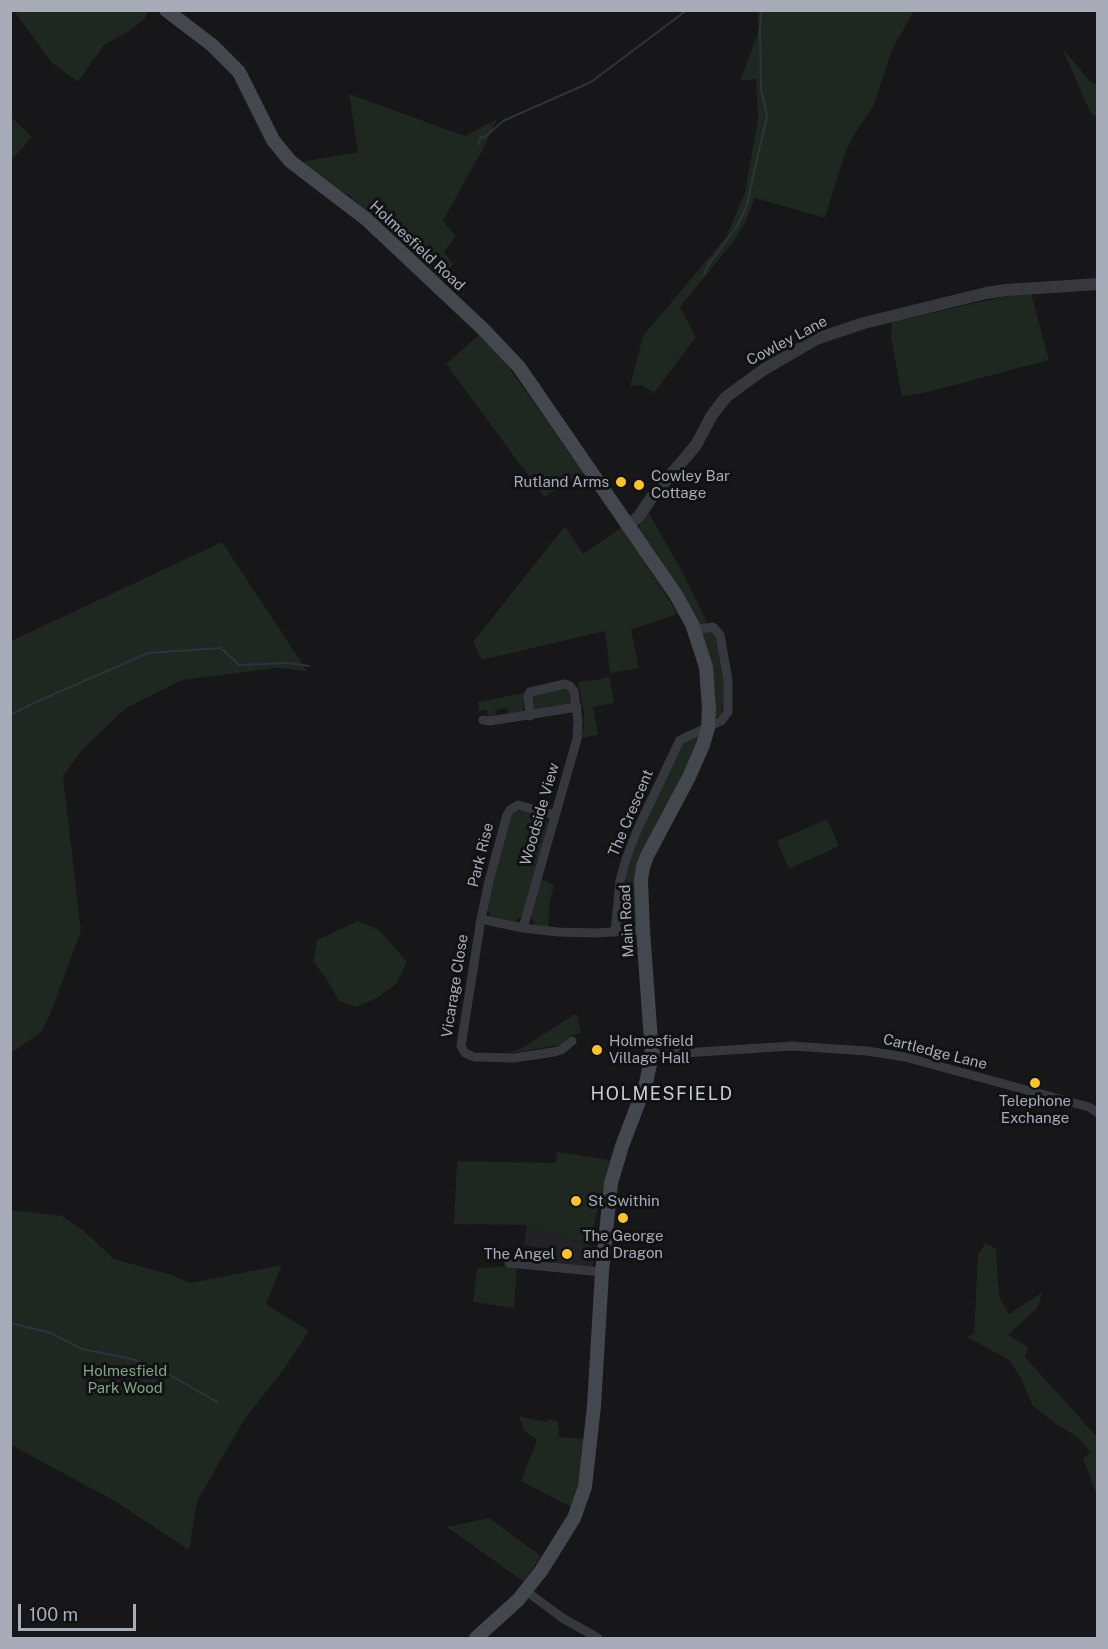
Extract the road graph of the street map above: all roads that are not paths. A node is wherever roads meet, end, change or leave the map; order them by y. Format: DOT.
graph roads {
  1 [pos="166,10"];
  2 [pos="1098,284"];
  3 [pos="629,525"];
  4 [pos="694,630"];
  5 [pos="577,707"];
  6 [pos="530,716"];
  7 [pos="483,720"];
  8 [pos="708,728"];
  9 [pos="555,815"];
  10 [pos="481,919"];
  11 [pos="523,928"];
  12 [pos="643,930"];
  13 [pos="615,932"];
  14 [pos="572,1041"];
  15 [pos="652,1055"];
  16 [pos="1098,1113"];
  17 [pos="509,1263"];
  18 [pos="602,1272"];
  19 [pos="526,1591"];
  20 [pos="476,1638"];
  21 [pos="598,1638"];
  1 -- 3 [label="main road, Holmesfield Road"];
  2 -- 3 [label="street, Cowley Lane"];
  3 -- 4 [label="main road, Main Road"];
  4 -- 8 [label="main road, Main Road"];
  4 -- 8 [label="street, Main Road"];
  5 -- 6 [label="street"];
  5 -- 6 [label="street"];
  5 -- 9 [label="street, Woodside View"];
  6 -- 7 [label="street"];
  8 -- 12 [label="main road, Main Road"];
  8 -- 13 [label="street, The Crescent"];
  9 -- 10 [label="street, Park Rise"];
  9 -- 11 [label="street, Woodside View"];
  10 -- 11 [label="street"];
  10 -- 14 [label="street, Vicarage Close"];
  11 -- 13 [label="street"];
  12 -- 13 [label="street"];
  12 -- 15 [label="main road, Main Road"];
  15 -- 16 [label="street, Cartledge Lane"];
  15 -- 18 [label="main road, Main Road"];
  17 -- 18 [label="street"];
  18 -- 19 [label="main road, Main Road"];
  19 -- 20 [label="main road, Main Road"];
  19 -- 21 [label="street"];
}
